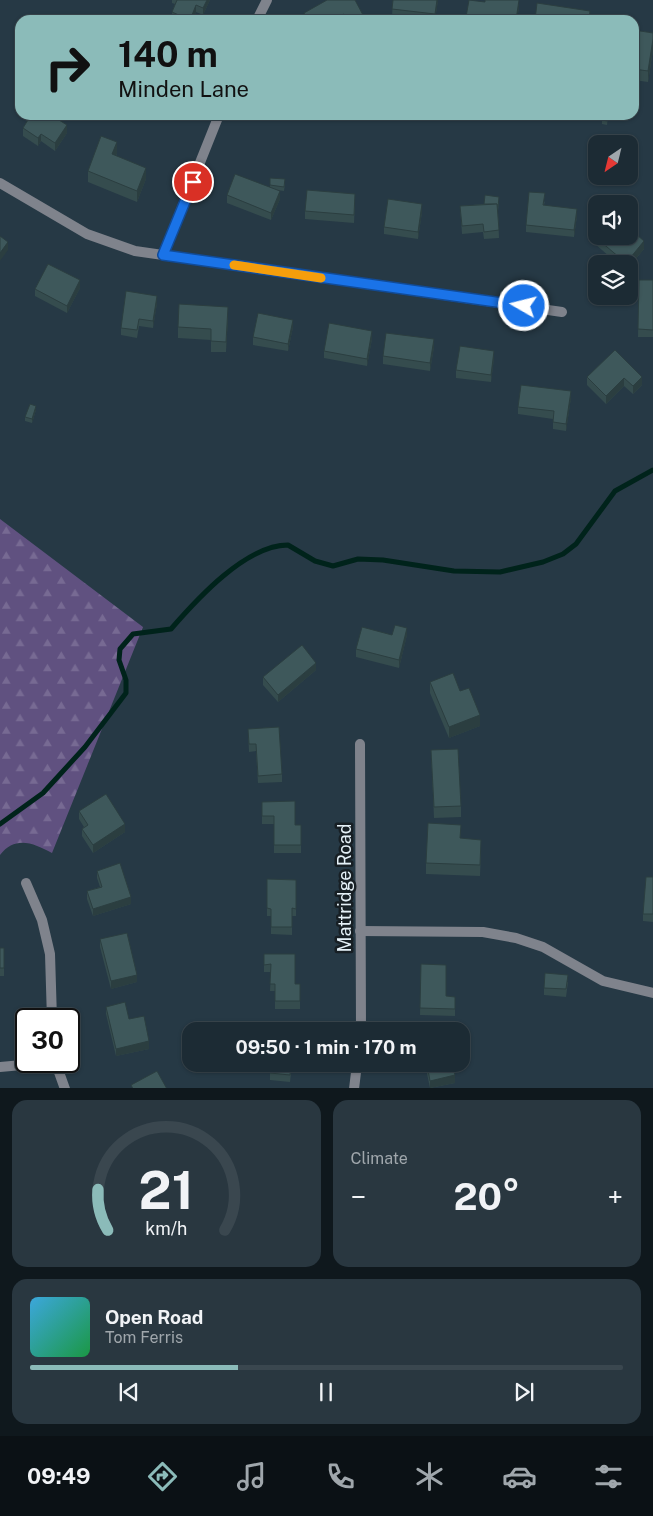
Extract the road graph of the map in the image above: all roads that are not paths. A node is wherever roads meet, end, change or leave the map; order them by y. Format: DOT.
graph roads {
  1 [pos="267,0"];
  2 [pos="260,15"];
  3 [pos="218,120"];
  4 [pos="0,183"];
  5 [pos="163,255"];
  6 [pos="562,312"];
  7 [pos="360,744"];
  8 [pos="26,883"];
  9 [pos="360,931"];
  10 [pos="653,993"];
  11 [pos="52,1008"];
  12 [pos="361,1022"];
  13 [pos="15,1066"];
  14 [pos="0,1067"];
  15 [pos="357,1072"];
  16 [pos="59,1073"];
  17 [pos="65,1088"];
  18 [pos="354,1088"];
  1 -- 2 [label="street"];
  3 -- 5 [label="street"];
  4 -- 5 [label="street"];
  5 -- 6 [label="street"];
  7 -- 9 [label="street, Mattridge Road"];
  8 -- 11 [label="street"];
  9 -- 10 [label="street"];
  9 -- 12 [label="street, Mattridge Road"];
  13 -- 14 [label="street"];
  15 -- 18 [label="street"];
  16 -- 17 [label="street"];
}
